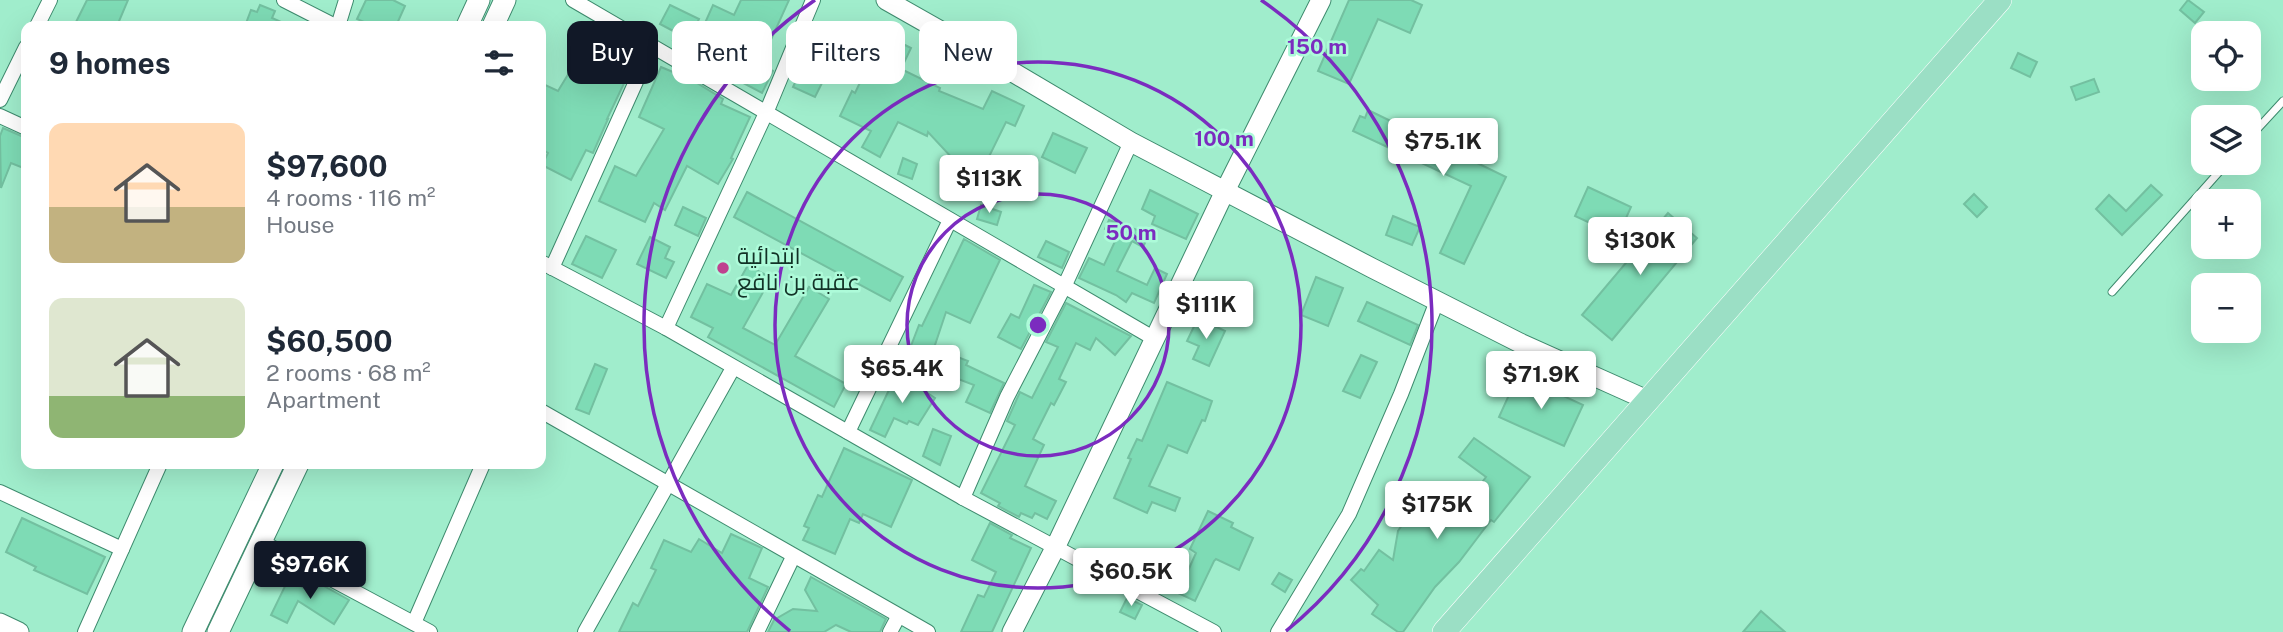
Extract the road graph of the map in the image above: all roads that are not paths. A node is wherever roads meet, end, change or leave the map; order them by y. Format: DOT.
graph roads {
  1 [pos="50,0"];
  2 [pos="284,0"];
  3 [pos="346,0"];
  4 [pos="479,0"];
  5 [pos="505,0"];
  6 [pos="573,0"];
  7 [pos="813,0"];
  8 [pos="886,0"];
  9 [pos="1321,0"];
  10 [pos="1983,0"];
  11 [pos="2000,0"];
  12 [pos="40,21"];
  13 [pos="326,21"];
  14 [pos="338,21"];
  15 [pos="469,21"];
  16 [pos="495,21"];
  17 [pos="609,21"];
  18 [pos="658,50"];
  19 [pos="21,59"];
  20 [pos="634,84"];
  21 [pos="0,100"];
  22 [pos="2283,100"];
  23 [pos="766,113"];
  24 [pos="0,116"];
  25 [pos="2261,125"];
  26 [pos="21,126"];
  27 [pos="1131,142"];
  28 [pos="2216,175"];
  29 [pos="1225,191"];
  30 [pos="950,220"];
  31 [pos="546,265"];
  32 [pos="1064,287"];
  33 [pos="2112,292"];
  34 [pos="1437,301"];
  35 [pos="666,328"];
  36 [pos="1155,339"];
  37 [pos="733,369"];
  38 [pos="1641,397"];
  39 [pos="546,414"];
  40 [pos="848,432"];
  41 [pos="158,469"];
  42 [pos="271,469"];
  43 [pos="296,469"];
  44 [pos="481,469"];
  45 [pos="669,485"];
  46 [pos="0,492"];
  47 [pos="963,498"];
  48 [pos="262,542"];
  49 [pos="1055,548"];
  50 [pos="122,549"];
  51 [pos="793,557"];
  52 [pos="898,617"];
  53 [pos="0,623"];
  54 [pos="414,623"];
  55 [pos="19,632"];
  56 [pos="85,632"];
  57 [pos="193,632"];
  58 [pos="218,632"];
  59 [pos="430,632"];
  60 [pos="586,632"];
  61 [pos="757,632"];
  62 [pos="890,632"];
  63 [pos="928,632"];
  64 [pos="1012,632"];
  65 [pos="1214,632"];
  66 [pos="1278,632"];
  67 [pos="1428,632"];
  68 [pos="1444,632"];
  1 -- 12 [label="street"];
  2 -- 13 [label="street"];
  3 -- 14 [label="street"];
  4 -- 15 [label="main road"];
  5 -- 16 [label="main road"];
  6 -- 17 [label="street"];
  7 -- 23 [label="street"];
  8 -- 27 [label="street"];
  9 -- 29 [label="street"];
  10 -- 38 [label="main road"];
  11 -- 38 [label="main road"];
  18 -- 23 [label="street"];
  19 -- 21 [label="street"];
  20 -- 31 [label="street"];
  22 -- 25 [label="lane"];
  23 -- 30 [label="street"];
  23 -- 35 [label="street"];
  24 -- 26 [label="street"];
  27 -- 29 [label="street"];
  27 -- 32 [label="street"];
  28 -- 33 [label="lane"];
  29 -- 34 [label="street"];
  29 -- 36 [label="street"];
  30 -- 32 [label="street"];
  30 -- 40 [label="street"];
  31 -- 35 [label="street"];
  32 -- 36 [label="street"];
  32 -- 47 [label="street"];
  34 -- 38 [label="street"];
  34 -- 66 [label="street"];
  35 -- 37 [label="street"];
  36 -- 49 [label="street"];
  37 -- 40 [label="street"];
  37 -- 45 [label="street"];
  38 -- 67 [label="main road"];
  38 -- 68 [label="main road"];
  39 -- 45 [label="street"];
  40 -- 47 [label="street"];
  41 -- 50 [label="street"];
  42 -- 57 [label="main road"];
  43 -- 48 [label="main road"];
  44 -- 54 [label="street"];
  45 -- 51 [label="street"];
  45 -- 60 [label="street"];
  46 -- 50 [label="street"];
  47 -- 49 [label="street"];
  48 -- 54 [label="street"];
  48 -- 58 [label="main road"];
  49 -- 64 [label="street"];
  49 -- 65 [label="street"];
  50 -- 56 [label="street"];
  51 -- 52 [label="street"];
  51 -- 61 [label="street"];
  52 -- 62 [label="street"];
  52 -- 63 [label="street"];
  53 -- 55 [label="street"];
  54 -- 59 [label="street"];
}
